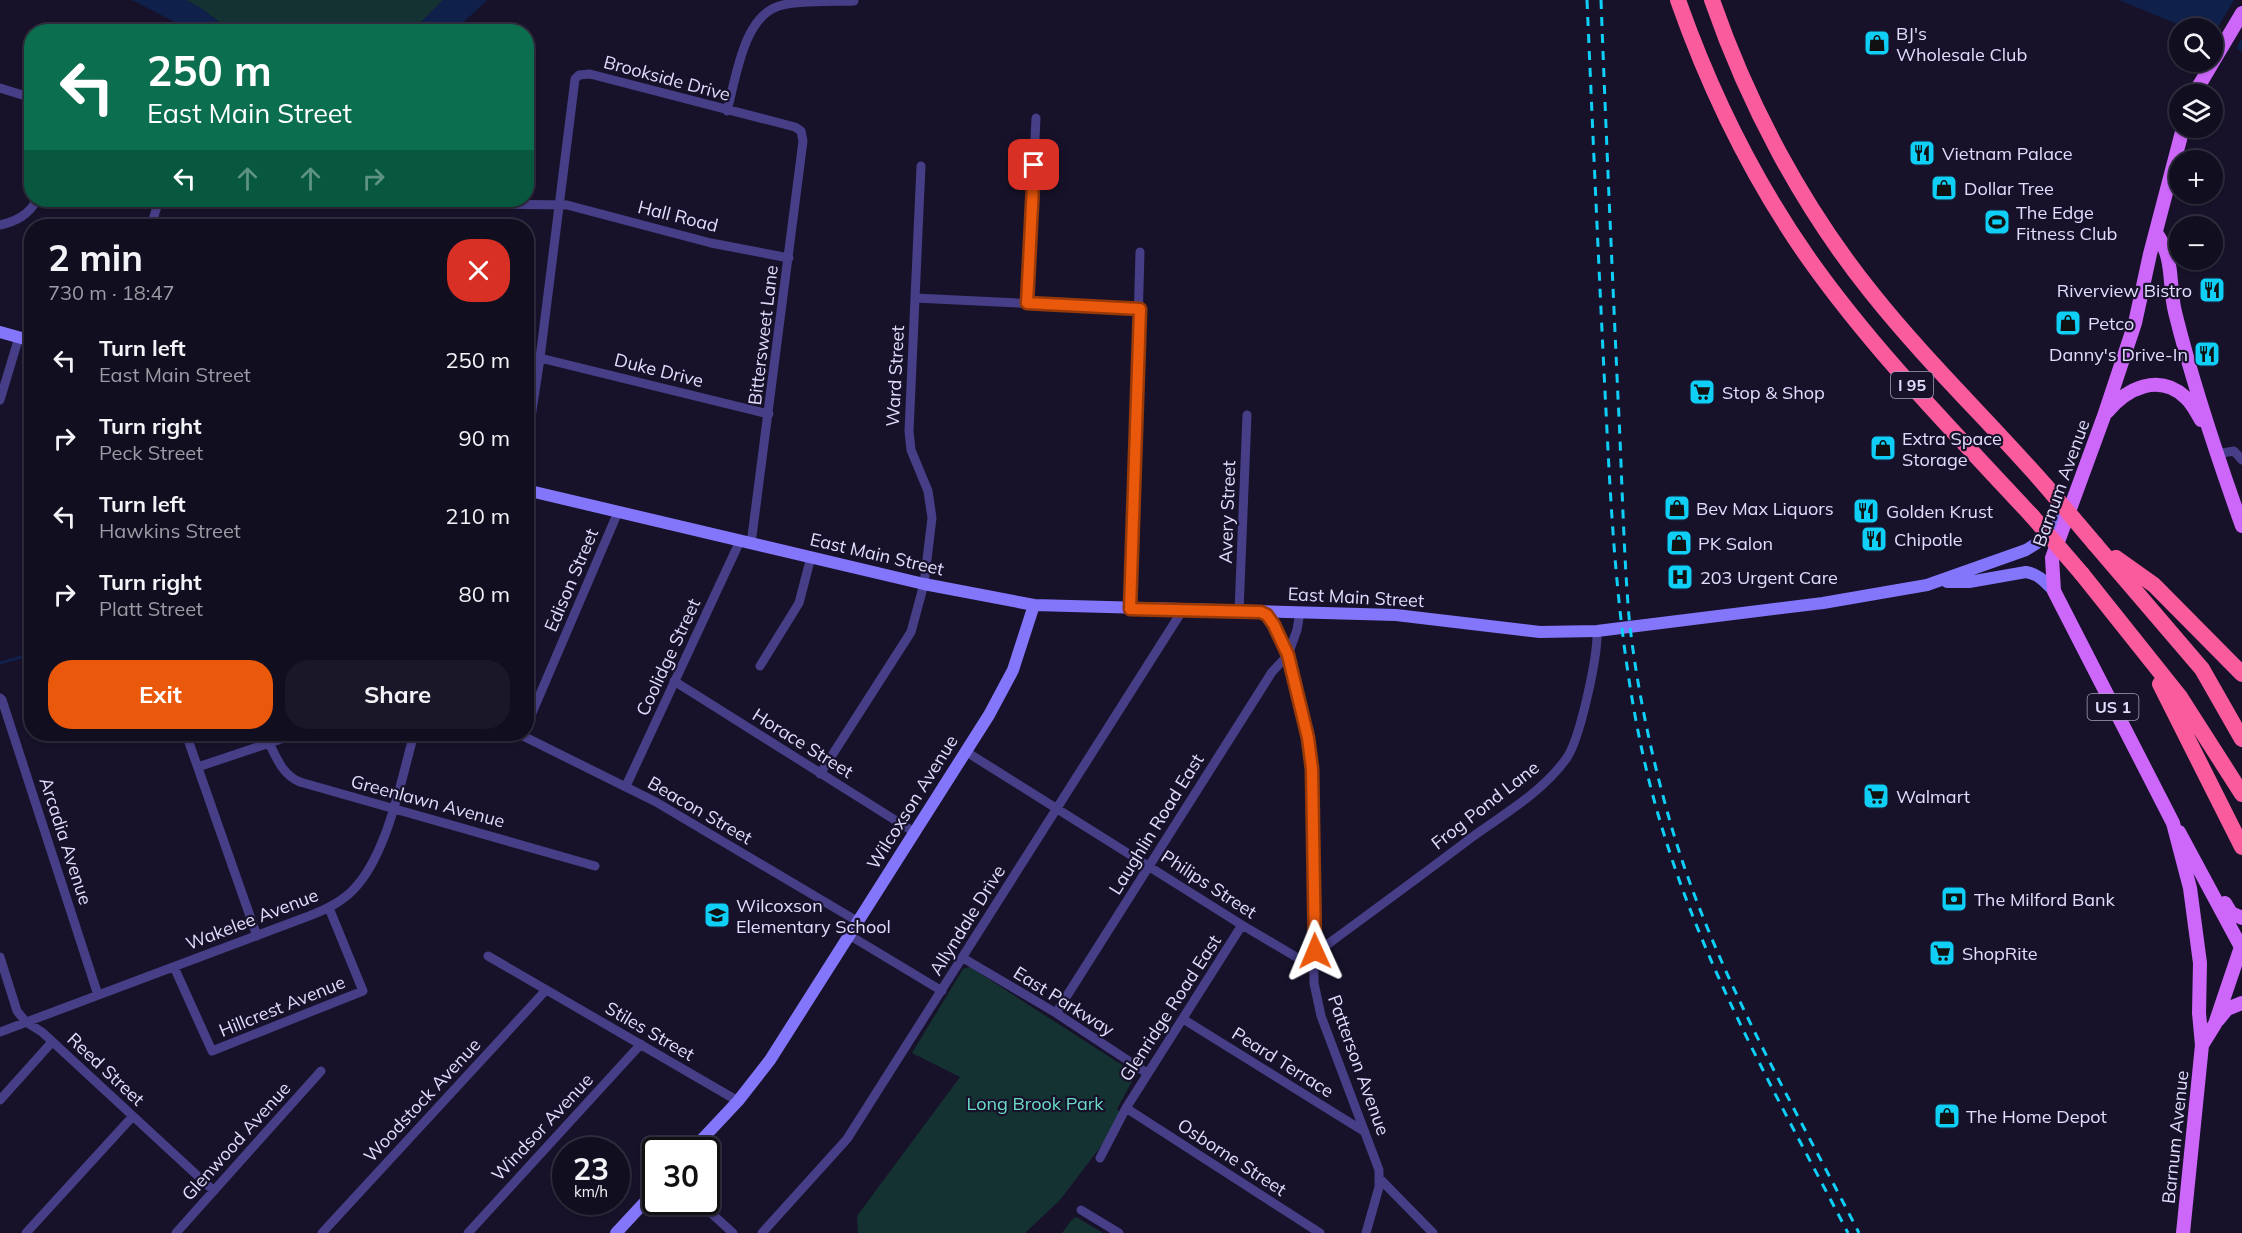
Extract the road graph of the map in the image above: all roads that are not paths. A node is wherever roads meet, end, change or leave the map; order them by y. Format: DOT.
graph roads {
  1 [pos="1678,0"];
  2 [pos="1712,0"];
  3 [pos="854,1"];
  4 [pos="2242,13"];
  5 [pos="2200,84"];
  6 [pos="0,88"];
  7 [pos="24,96"];
  8 [pos="727,111"];
  9 [pos="1036,118"];
  10 [pos="801,131"];
  11 [pos="2180,138"];
  12 [pos="921,166"];
  13 [pos="534,205"];
  14 [pos="558,205"];
  15 [pos="33,207"];
  16 [pos="0,225"];
  17 [pos="2156,233"];
  18 [pos="1140,252"];
  19 [pos="789,258"];
  20 [pos="915,298"];
  21 [pos="1027,303"];
  22 [pos="1140,309"];
  23 [pos="0,332"];
  24 [pos="18,338"];
  25 [pos="24,339"];
  26 [pos="540,358"];
  27 [pos="534,397"];
  28 [pos="0,400"];
  29 [pos="770,414"];
  30 [pos="1247,415"];
  31 [pos="2104,416"];
  32 [pos="2211,435"];
  33 [pos="2216,454"];
  34 [pos="2242,460"];
  35 [pos="534,492"];
  36 [pos="2070,506"];
  37 [pos="618,512"];
  38 [pos="2242,526"];
  39 [pos="746,542"];
  40 [pos="2096,544"];
  41 [pos="811,557"];
  42 [pos="1940,582"];
  43 [pos="924,584"];
  44 [pos="2054,591"];
  45 [pos="1034,605"];
  46 [pos="1130,609"];
  47 [pos="1182,610"];
  48 [pos="1239,611"];
  49 [pos="1261,612"];
  50 [pos="1300,612"];
  51 [pos="1597,632"];
  52 [pos="2141,645"];
  53 [pos="1288,655"];
  54 [pos="760,666"];
  55 [pos="2242,674"];
  56 [pos="674,681"];
  57 [pos="0,699"];
  58 [pos="534,709"];
  59 [pos="534,737"];
  60 [pos="2242,739"];
  61 [pos="189,741"];
  62 [pos="279,741"];
  63 [pos="412,741"];
  64 [pos="270,745"];
  65 [pos="965,752"];
  66 [pos="198,767"];
  67 [pos="820,774"];
  68 [pos="626,786"];
  69 [pos="2242,794"];
  70 [pos="392,809"];
  71 [pos="1058,809"];
  72 [pos="2173,823"];
  73 [pos="914,832"];
  74 [pos="2187,843"];
  75 [pos="2242,847"];
  76 [pos="1149,865"];
  77 [pos="595,866"];
  78 [pos="329,908"];
  79 [pos="2242,918"];
  80 [pos="857,921"];
  81 [pos="1242,925"];
  82 [pos="849,934"];
  83 [pos="257,936"];
  84 [pos="2242,946"];
  85 [pos="1315,951"];
  86 [pos="488,956"];
  87 [pos="0,957"];
  88 [pos="963,958"];
  89 [pos="174,967"];
  90 [pos="1313,967"];
  91 [pos="546,990"];
  92 [pos="942,991"];
  93 [pos="98,996"];
  94 [pos="2242,1004"];
  95 [pos="1056,1013"];
  96 [pos="1183,1019"];
  97 [pos="26,1022"];
  98 [pos="2215,1024"];
  99 [pos="0,1032"];
  100 [pos="52,1042"];
  101 [pos="641,1044"];
  102 [pos="2202,1045"];
  103 [pos="321,1071"];
  104 [pos="1147,1073"];
  105 [pos="0,1100"];
  106 [pos="738,1101"];
  107 [pos="1126,1108"];
  108 [pos="133,1116"];
  109 [pos="1365,1132"];
  110 [pos="704,1137"];
  111 [pos="1100,1158"];
  112 [pos="1380,1179"];
  113 [pos="214,1191"];
  114 [pos="642,1205"];
  115 [pos="1081,1210"];
  116 [pos="714,1215"];
  117 [pos="26,1233"];
  118 [pos="176,1233"];
  119 [pos="322,1233"];
  120 [pos="468,1233"];
  121 [pos="616,1233"];
  122 [pos="734,1233"];
  123 [pos="762,1233"];
  124 [pos="1119,1233"];
  125 [pos="1320,1233"];
  126 [pos="1366,1233"];
  127 [pos="1433,1233"];
  128 [pos="2183,1233"];
  1 -- 52 [label="highway, I 95, bridge"];
  2 -- 40 [label="highway, I 95, bridge"];
  3 -- 8 [label="street"];
  4 -- 5 [label="main road"];
  6 -- 7 [label="street"];
  8 -- 10 [label="street, Brookside Drive"];
  8 -- 14 [label="street, Brookside Drive"];
  9 -- 21 [label="street"];
  10 -- 19 [label="street, Bittersweet Lane"];
  11 -- 17 [label="main road, Barnum Avenue / US 1"];
  12 -- 20 [label="street, Ward Street"];
  13 -- 14 [label="street, Hall Road"];
  14 -- 19 [label="street, Hall Road"];
  14 -- 26 [label="street, Brookside Drive"];
  15 -- 16 [label="street"];
  17 -- 31 [label="main road, Barnum Avenue / US 1"];
  17 -- 32 [label="main road"];
  18 -- 22 [label="street"];
  19 -- 29 [label="street, Bittersweet Lane"];
  20 -- 21 [label="street"];
  20 -- 43 [label="street, Ward Street"];
  21 -- 22 [label="street"];
  22 -- 46 [label="street"];
  23 -- 24 [label="main road"];
  24 -- 25 [label="main road"];
  24 -- 28 [label="street"];
  26 -- 27 [label="street, Brookside Drive"];
  26 -- 29 [label="street, Duke Drive"];
  29 -- 39 [label="street, Bittersweet Lane"];
  30 -- 48 [label="street, Avery Street"];
  31 -- 32 [label="main road"];
  31 -- 36 [label="main road, Barnum Avenue / US 1"];
  32 -- 33 [label="main road"];
  33 -- 34 [label="street"];
  33 -- 38 [label="main road"];
  35 -- 37 [label="main road, East Main Street"];
  36 -- 42 [label="main road, East Main Street"];
  36 -- 44 [label="main road, Barnum Avenue / US 1"];
  37 -- 39 [label="main road, East Main Street"];
  37 -- 58 [label="street, Edison Street"];
  39 -- 41 [label="main road, East Main Street"];
  39 -- 56 [label="street, Coolidge Street"];
  40 -- 55 [label="highway"];
  40 -- 60 [label="highway, I 95"];
  41 -- 43 [label="main road, East Main Street"];
  41 -- 54 [label="street"];
  42 -- 44 [label="main road, East Main Street"];
  42 -- 51 [label="main road, East Main Street"];
  43 -- 45 [label="main road, East Main Street"];
  43 -- 67 [label="street, Ward Street"];
  44 -- 72 [label="main road, Barnum Avenue / US 1"];
  45 -- 46 [label="main road, East Main Street"];
  45 -- 65 [label="main road, Wilcoxson Avenue"];
  46 -- 47 [label="main road, East Main Street"];
  47 -- 48 [label="main road, East Main Street"];
  47 -- 71 [label="street, Allyndale Drive"];
  48 -- 49 [label="main road, East Main Street"];
  49 -- 50 [label="main road, East Main Street"];
  49 -- 53 [label="street, Patterson Avenue"];
  50 -- 51 [label="main road, East Main Street"];
  50 -- 53 [label="street"];
  51 -- 85 [label="street, Frog Pond Lane"];
  52 -- 69 [label="highway, I 95"];
  52 -- 75 [label="highway"];
  53 -- 76 [label="street, Laughlin Road East"];
  53 -- 85 [label="street, Patterson Avenue"];
  56 -- 67 [label="street, Horace Street"];
  56 -- 68 [label="street, Coolidge Street"];
  57 -- 93 [label="street, Arcadia Avenue"];
  59 -- 68 [label="street, Beacon Street"];
  61 -- 66 [label="street"];
  62 -- 64 [label="street"];
  63 -- 70 [label="street, Wakelee Avenue"];
  64 -- 66 [label="street"];
  64 -- 70 [label="street, Greenlawn Avenue"];
  65 -- 71 [label="street, Philips Street"];
  65 -- 73 [label="main road, Wilcoxson Avenue"];
  66 -- 83 [label="street"];
  67 -- 73 [label="street, Horace Street"];
  68 -- 80 [label="street, Beacon Street"];
  70 -- 77 [label="street, Greenlawn Avenue"];
  70 -- 78 [label="street, Wakelee Avenue"];
  71 -- 76 [label="street, Philips Street"];
  71 -- 88 [label="street, Allyndale Drive"];
  72 -- 74 [label="main road"];
  72 -- 102 [label="main road, Barnum Avenue / US 1"];
  73 -- 80 [label="main road, Wilcoxson Avenue"];
  74 -- 79 [label="main road"];
  74 -- 84 [label="main road"];
  76 -- 81 [label="street, Philips Street"];
  76 -- 95 [label="street, Laughlin Road East"];
  78 -- 83 [label="street, Wakelee Avenue"];
  78 -- 89 [label="street, Hillcrest Avenue"];
  80 -- 82 [label="main road, Wilcoxson Avenue"];
  81 -- 90 [label="street, Philips Street"];
  81 -- 96 [label="street, Glenridge Road East"];
  82 -- 92 [label="street"];
  82 -- 106 [label="main road, Wilcoxson Avenue"];
  83 -- 89 [label="street, Wakelee Avenue"];
  84 -- 98 [label="main road, Barnum Avenue / US 1"];
  85 -- 90 [label="street, Patterson Avenue"];
  86 -- 91 [label="street, Stiles Street"];
  87 -- 97 [label="street, Reed Street"];
  88 -- 92 [label="street, Allyndale Drive"];
  88 -- 95 [label="street, East Parkway"];
  89 -- 93 [label="street, Wakelee Avenue"];
  90 -- 109 [label="street, Patterson Avenue"];
  91 -- 101 [label="street, Stiles Street"];
  91 -- 119 [label="street, Woodstock Avenue"];
  92 -- 123 [label="street, Allyndale Drive"];
  93 -- 97 [label="street, Wakelee Avenue"];
  94 -- 98 [label="main road"];
  95 -- 104 [label="street, East Parkway"];
  96 -- 104 [label="street, Glenridge Road East"];
  96 -- 109 [label="street, Peard Terrace"];
  97 -- 99 [label="street, Wakelee Avenue"];
  97 -- 100 [label="street, Reed Street"];
  98 -- 102 [label="main road, Barnum Avenue / US 1"];
  100 -- 105 [label="street"];
  100 -- 108 [label="street, Reed Street"];
  101 -- 106 [label="street, Stiles Street"];
  101 -- 120 [label="street, Windsor Avenue"];
  102 -- 128 [label="main road, Barnum Avenue / US 1"];
  103 -- 113 [label="street, Glenwood Avenue"];
  104 -- 107 [label="street, Glenridge Road East"];
  106 -- 110 [label="main road, Wilcoxson Avenue"];
  107 -- 111 [label="street, Glenridge Road East"];
  107 -- 125 [label="street, Osborne Street"];
  108 -- 113 [label="street, Reed Street"];
  108 -- 117 [label="street"];
  109 -- 112 [label="street, Patterson Avenue"];
  112 -- 126 [label="street, Patterson Avenue"];
  112 -- 127 [label="street"];
  113 -- 118 [label="street, Glenwood Avenue"];
  114 -- 121 [label="main road"];
  115 -- 124 [label="street"];
  116 -- 122 [label="street"];
}
